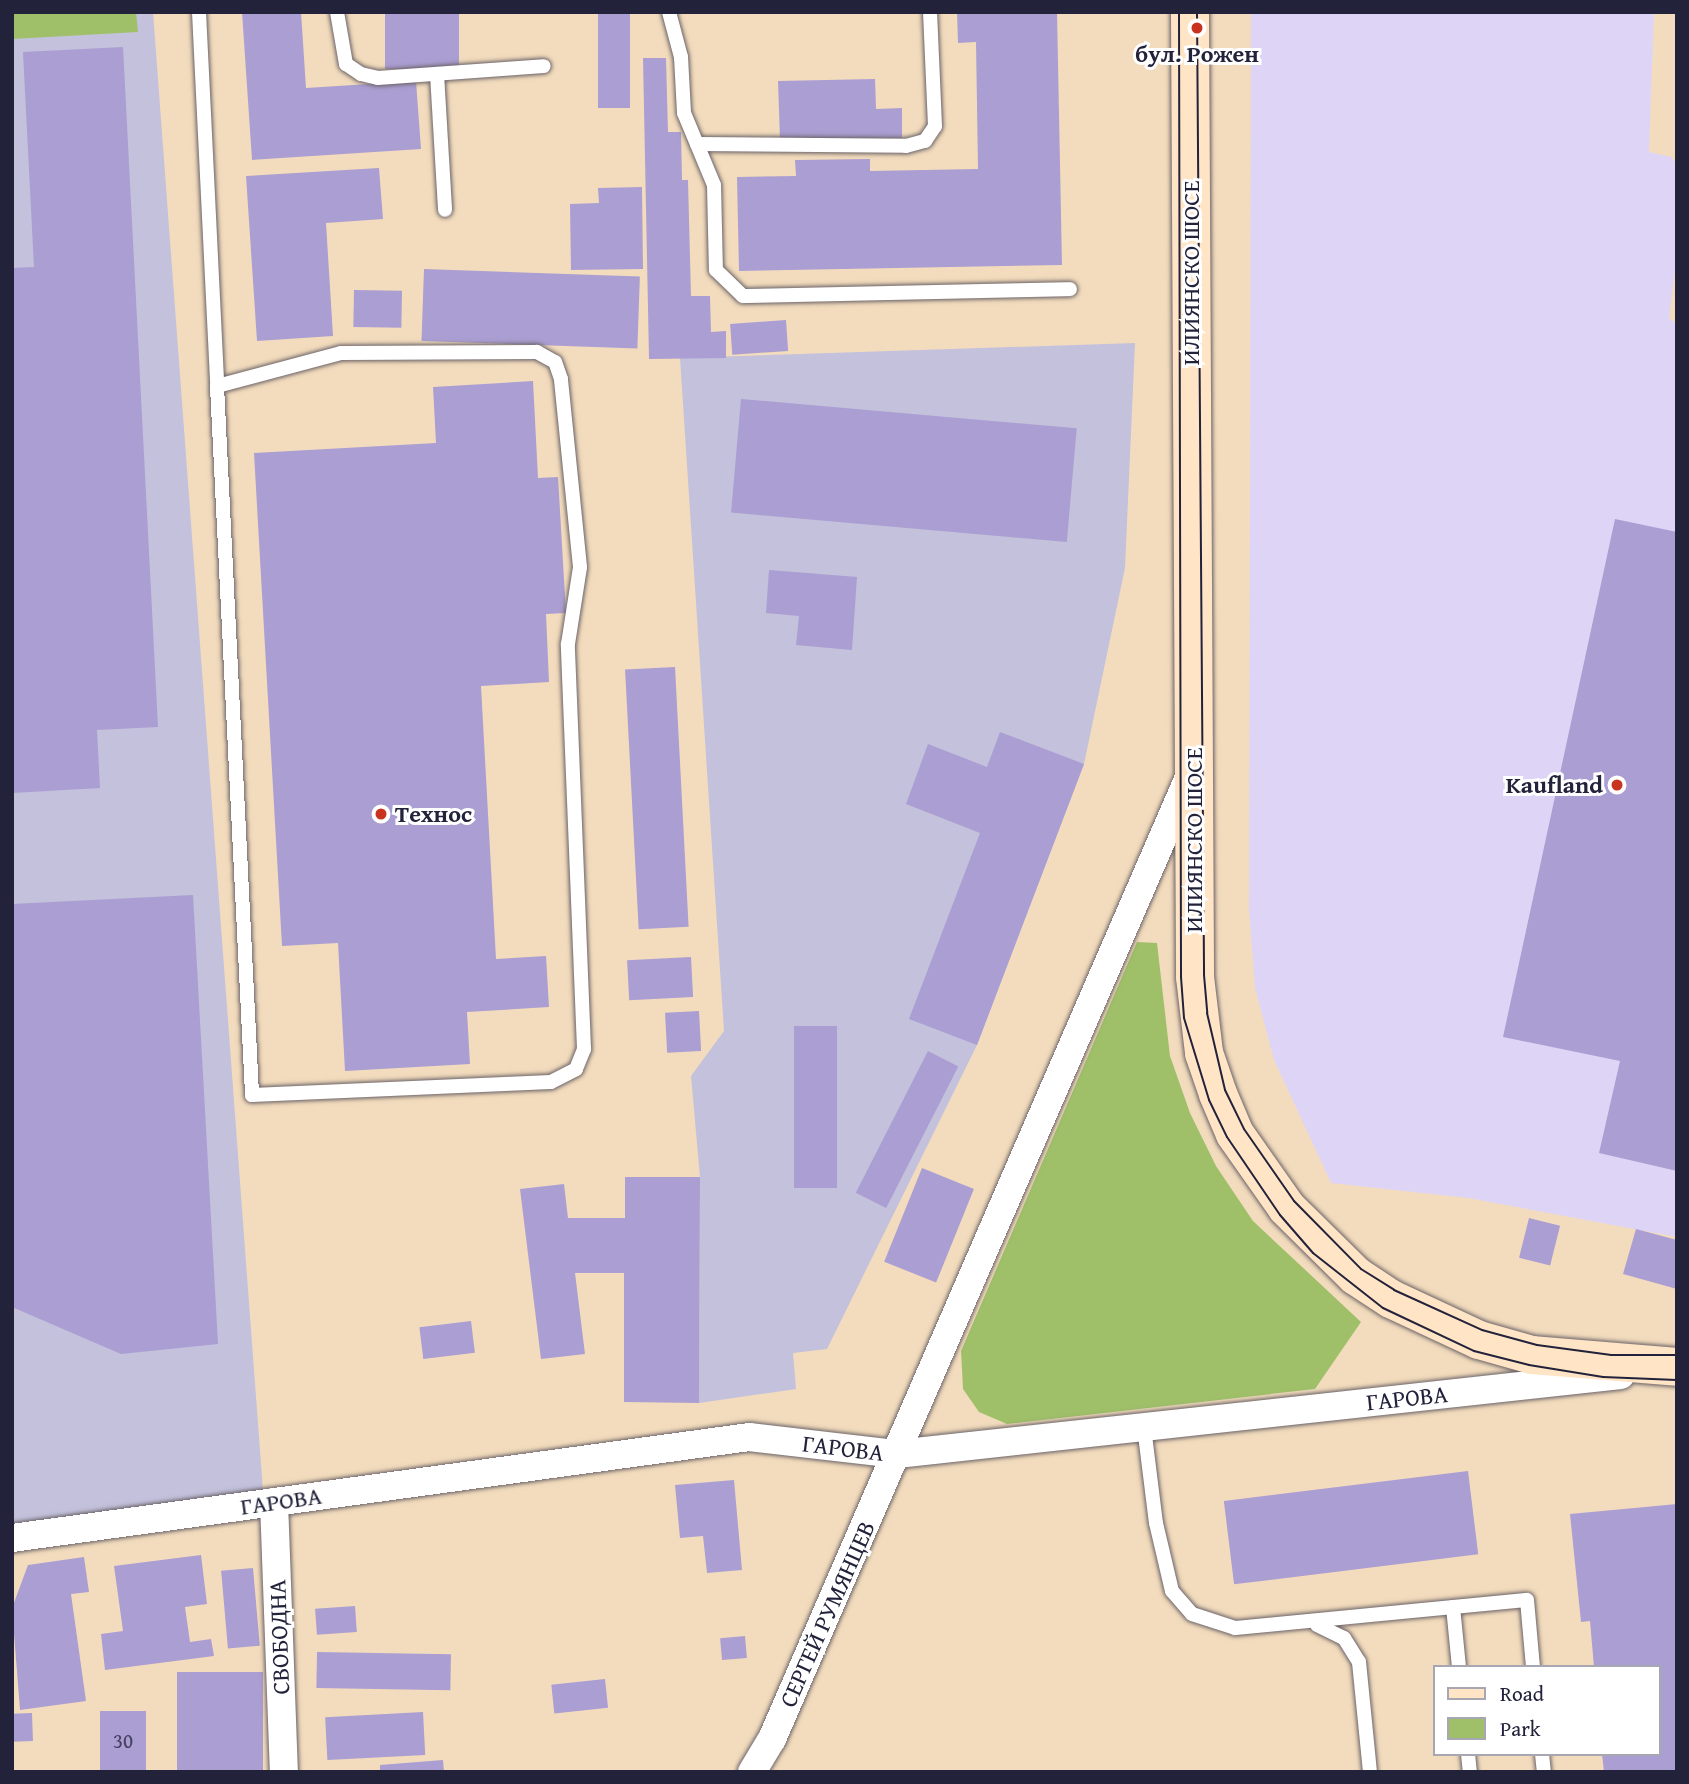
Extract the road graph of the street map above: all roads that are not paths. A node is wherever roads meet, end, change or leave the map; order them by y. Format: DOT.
graph roads {
  1 [pos="199,12"];
  2 [pos="337,12"];
  3 [pos="669,12"];
  4 [pos="930,12"];
  5 [pos="1190,14"];
  6 [pos="544,66"];
  7 [pos="437,74"];
  8 [pos="696,144"];
  9 [pos="445,210"];
  10 [pos="1070,289"];
  11 [pos="217,386"];
  12 [pos="1194,767"];
  13 [pos="1677,1368"];
  14 [pos="1144,1427"];
  15 [pos="897,1454"];
  16 [pos="274,1502"];
  17 [pos="12,1538"];
  18 [pos="1453,1607"];
  19 [pos="1306,1623"];
  20 [pos="1459,1665"];
  21 [pos="1533,1665"];
  22 [pos="772,1739"];
  23 [pos="284,1772"];
  24 [pos="752,1772"];
  25 [pos="769,1772"];
  26 [pos="1370,1772"];
  1 -- 11 [label="lane"];
  2 -- 7 [label="lane"];
  3 -- 8 [label="lane"];
  4 -- 8 [label="lane"];
  5 -- 12 [label="street, ИЛИЯНСКО ШОСЕ"];
  6 -- 7 [label="lane"];
  7 -- 9 [label="lane"];
  8 -- 10 [label="lane"];
  11 -- 11 [label="lane"];
  12 -- 13 [label="street, ИЛИЯНСКО ШОСЕ"];
  12 -- 15 [label="street, СЕРГЕЙ РУМЯНЦЕВ"];
  13 -- 14 [label="street, ГАРОВА"];
  14 -- 15 [label="street, ГАРОВА"];
  14 -- 19 [label="lane"];
  15 -- 16 [label="street, ГАРОВА"];
  15 -- 22 [label="street, СЕРГЕЙ РУМЯНЦЕВ"];
  16 -- 17 [label="street, ГАРОВА"];
  16 -- 23 [label="street, СВОБОДНА"];
  18 -- 19 [label="lane"];
  18 -- 20 [label="lane"];
  18 -- 21 [label="lane"];
  19 -- 26 [label="lane"];
  22 -- 24 [label="street, СЕРГЕЙ РУМЯНЦЕВ"];
  22 -- 25 [label="street"];
}
